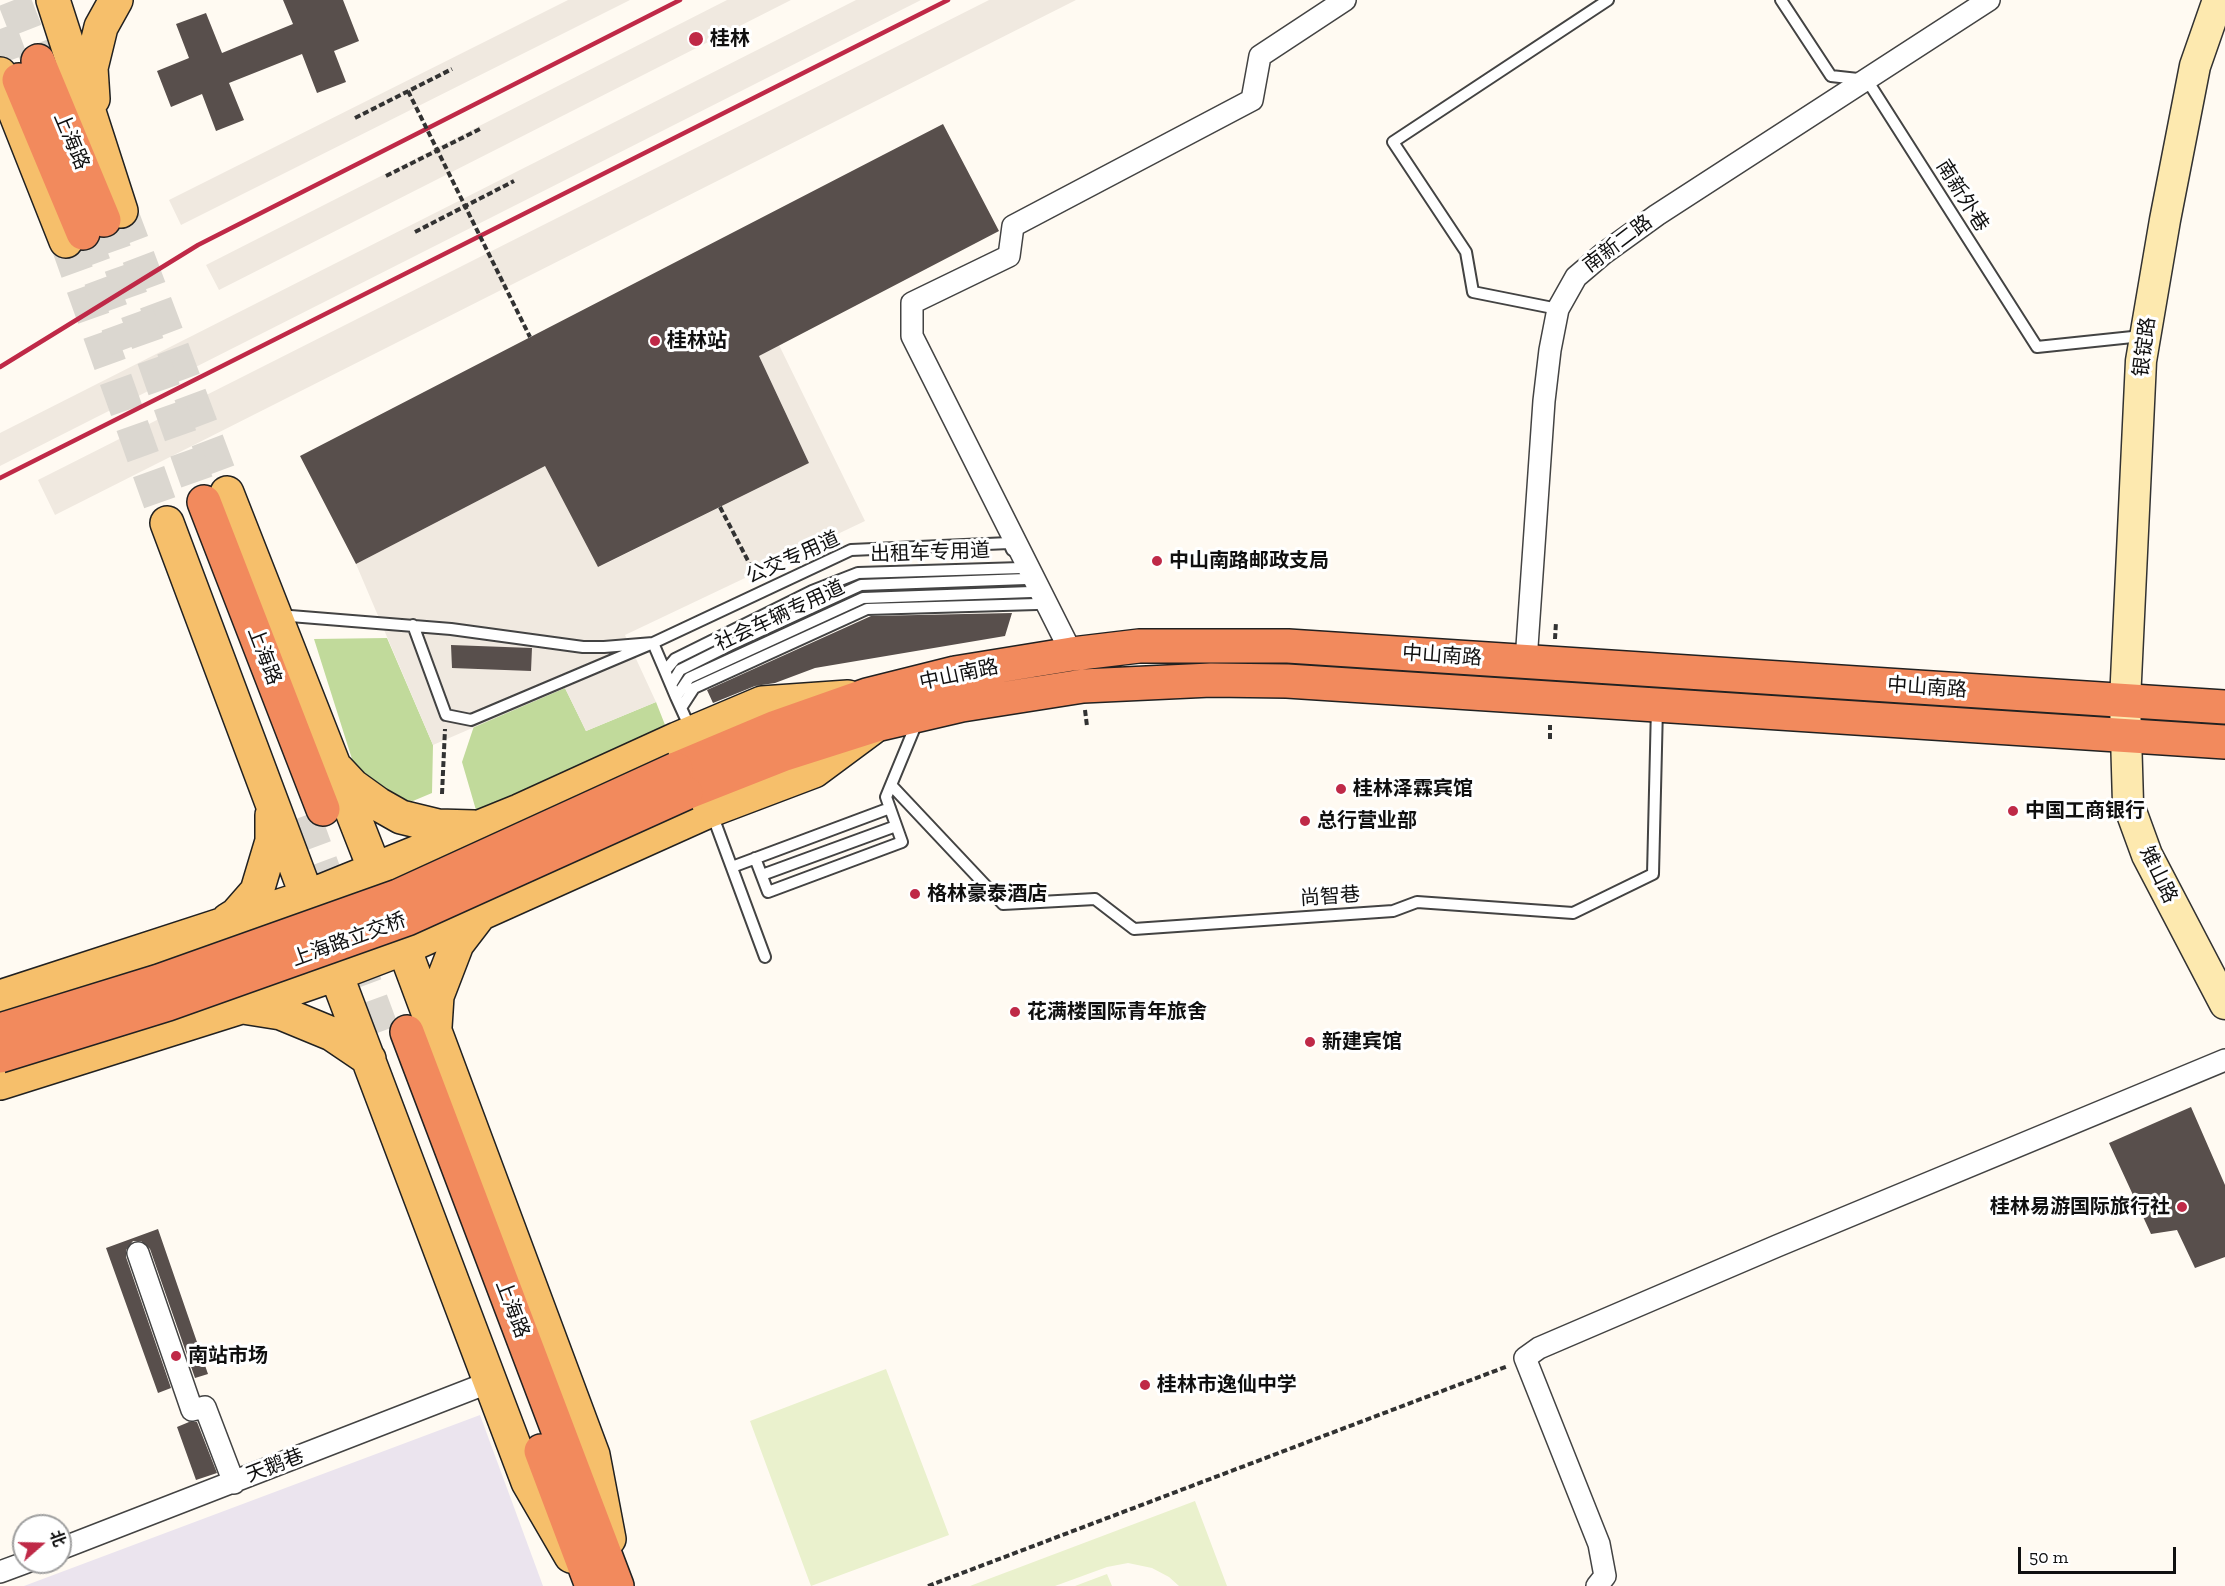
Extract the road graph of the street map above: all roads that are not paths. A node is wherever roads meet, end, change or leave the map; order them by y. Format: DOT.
graph roads {
  1 [pos="53,0"];
  2 [pos="116,0"];
  3 [pos="1345,0"];
  4 [pos="1608,0"];
  5 [pos="1781,0"];
  6 [pos="1989,0"];
  7 [pos="2218,0"];
  8 [pos="19,72"];
  9 [pos="1867,80"];
  10 [pos="0,114"];
  11 [pos="93,122"];
  12 [pos="40,176"];
  13 [pos="94,226"];
  14 [pos="1558,309"];
  15 [pos="2145,336"];
  16 [pos="196,507"];
  17 [pos="1021,568"];
  18 [pos="1026,579"];
  19 [pos="1031,592"];
  20 [pos="1037,604"];
  21 [pos="276,615"];
  22 [pos="413,625"];
  23 [pos="653,643"];
  24 [pos="1068,655"];
  25 [pos="1526,661"];
  26 [pos="665,671"];
  27 [pos="671,685"];
  28 [pos="676,697"];
  29 [pos="2125,701"];
  30 [pos="1657,704"];
  31 [pos="2225,706"];
  32 [pos="871,710"];
  33 [pos="921,714"];
  34 [pos="686,720"];
  35 [pos="2126,736"];
  36 [pos="2225,742"];
  37 [pos="335,766"];
  38 [pos="891,785"];
  39 [pos="691,791"];
  40 [pos="272,805"];
  41 [pos="890,808"];
  42 [pos="314,813"];
  43 [pos="896,826"];
  44 [pos="479,827"];
  45 [pos="755,858"];
  46 [pos="732,867"];
  47 [pos="375,870"];
  48 [pos="762,875"];
  49 [pos="307,897"];
  50 [pos="480,914"];
  51 [pos="214,928"];
  52 [pos="404,948"];
  53 [pos="765,957"];
  54 [pos="336,974"];
  55 [pos="0,997"];
  56 [pos="2225,1004"];
  57 [pos="241,1007"];
  58 [pos="0,1030"];
  59 [pos="399,1040"];
  60 [pos="0,1056"];
  61 [pos="2225,1060"];
  62 [pos="0,1083"];
  63 [pos="138,1253"];
  64 [pos="490,1382"];
  65 [pos="234,1483"];
  66 [pos="72,1544"];
  67 [pos="590,1586"];
  68 [pos="617,1586"];
  69 [pos="1597,1586"];
  1 -- 11 [label="main road"];
  2 -- 11 [label="main road"];
  3 -- 24 [label="street"];
  4 -- 14 [label="lane"];
  5 -- 9 [label="lane"];
  6 -- 9 [label="street, 南新二路"];
  7 -- 15 [label="street, 银锭路"];
  8 -- 12 [label="main road"];
  8 -- 13 [label="highway, 上海路"];
  9 -- 14 [label="street, 南新二路"];
  9 -- 15 [label="lane, 南新外巷"];
  10 -- 12 [label="main road"];
  11 -- 13 [label="main road"];
  12 -- 13 [label="main road"];
  14 -- 25 [label="street, 南新二路"];
  15 -- 29 [label="street, 银锭路"];
  16 -- 21 [label="main road"];
  16 -- 40 [label="main road"];
  16 -- 42 [label="highway, 上海路"];
  17 -- 18 [label="lane, 公交专用道"];
  17 -- 23 [label="lane, 公交专用道"];
  17 -- 26 [label="lane, 出租车专用道"];
  18 -- 19 [label="lane, 公交专用道"];
  18 -- 27 [label="lane, 出租车专用道"];
  19 -- 20 [label="lane, 公交专用道"];
  19 -- 28 [label="lane, 社会车辆专用道"];
  20 -- 24 [label="lane, 公交专用道"];
  20 -- 34 [label="lane, 社会车辆专用道"];
  21 -- 22 [label="lane"];
  21 -- 37 [label="main road"];
  22 -- 23 [label="lane, 公交专用道"];
  22 -- 23 [label="lane"];
  23 -- 26 [label="lane"];
  24 -- 25 [label="highway, 中山南路"];
  24 -- 32 [label="highway, 中山南路"];
  25 -- 29 [label="highway, 中山南路"];
  26 -- 27 [label="lane"];
  27 -- 28 [label="lane"];
  28 -- 34 [label="lane"];
  29 -- 31 [label="highway, 中山南路"];
  29 -- 35 [label="street, 银锭路"];
  30 -- 33 [label="highway, 中山南路"];
  30 -- 35 [label="highway, 中山南路"];
  30 -- 38 [label="lane, 尚智巷"];
  32 -- 33 [label="highway, 中山南路"];
  32 -- 34 [label="main road"];
  32 -- 39 [label="highway, 中山南路"];
  32 -- 39 [label="main road"];
  33 -- 38 [label="lane"];
  34 -- 44 [label="main road"];
  35 -- 36 [label="highway, 中山南路"];
  35 -- 56 [label="street, 雉山路"];
  37 -- 44 [label="main road"];
  37 -- 47 [label="main road"];
  38 -- 41 [label="lane"];
  39 -- 46 [label="lane"];
  39 -- 50 [label="main road"];
  39 -- 58 [label="highway, 上海路立交桥, bridge"];
  39 -- 60 [label="highway, 上海路立交桥, bridge"];
  40 -- 49 [label="main road"];
  40 -- 51 [label="main road"];
  41 -- 43 [label="lane"];
  41 -- 45 [label="lane"];
  43 -- 48 [label="lane"];
  43 -- 48 [label="lane"];
  44 -- 47 [label="main road"];
  45 -- 46 [label="lane"];
  45 -- 48 [label="lane"];
  46 -- 53 [label="lane"];
  47 -- 49 [label="main road"];
  47 -- 52 [label="main road"];
  49 -- 51 [label="main road"];
  49 -- 54 [label="main road"];
  50 -- 52 [label="main road"];
  50 -- 59 [label="main road"];
  51 -- 55 [label="main road"];
  52 -- 54 [label="main road"];
  52 -- 59 [label="main road"];
  54 -- 57 [label="main road"];
  54 -- 59 [label="main road"];
  57 -- 59 [label="main road"];
  57 -- 62 [label="main road"];
  59 -- 64 [label="main road"];
  59 -- 67 [label="highway, 上海路"];
  59 -- 68 [label="highway, 上海路"];
  61 -- 69 [label="street"];
  63 -- 65 [label="street"];
  64 -- 65 [label="street, 天鹅巷"];
  64 -- 67 [label="main road"];
  65 -- 66 [label="street, 天鹅巷"];
}
